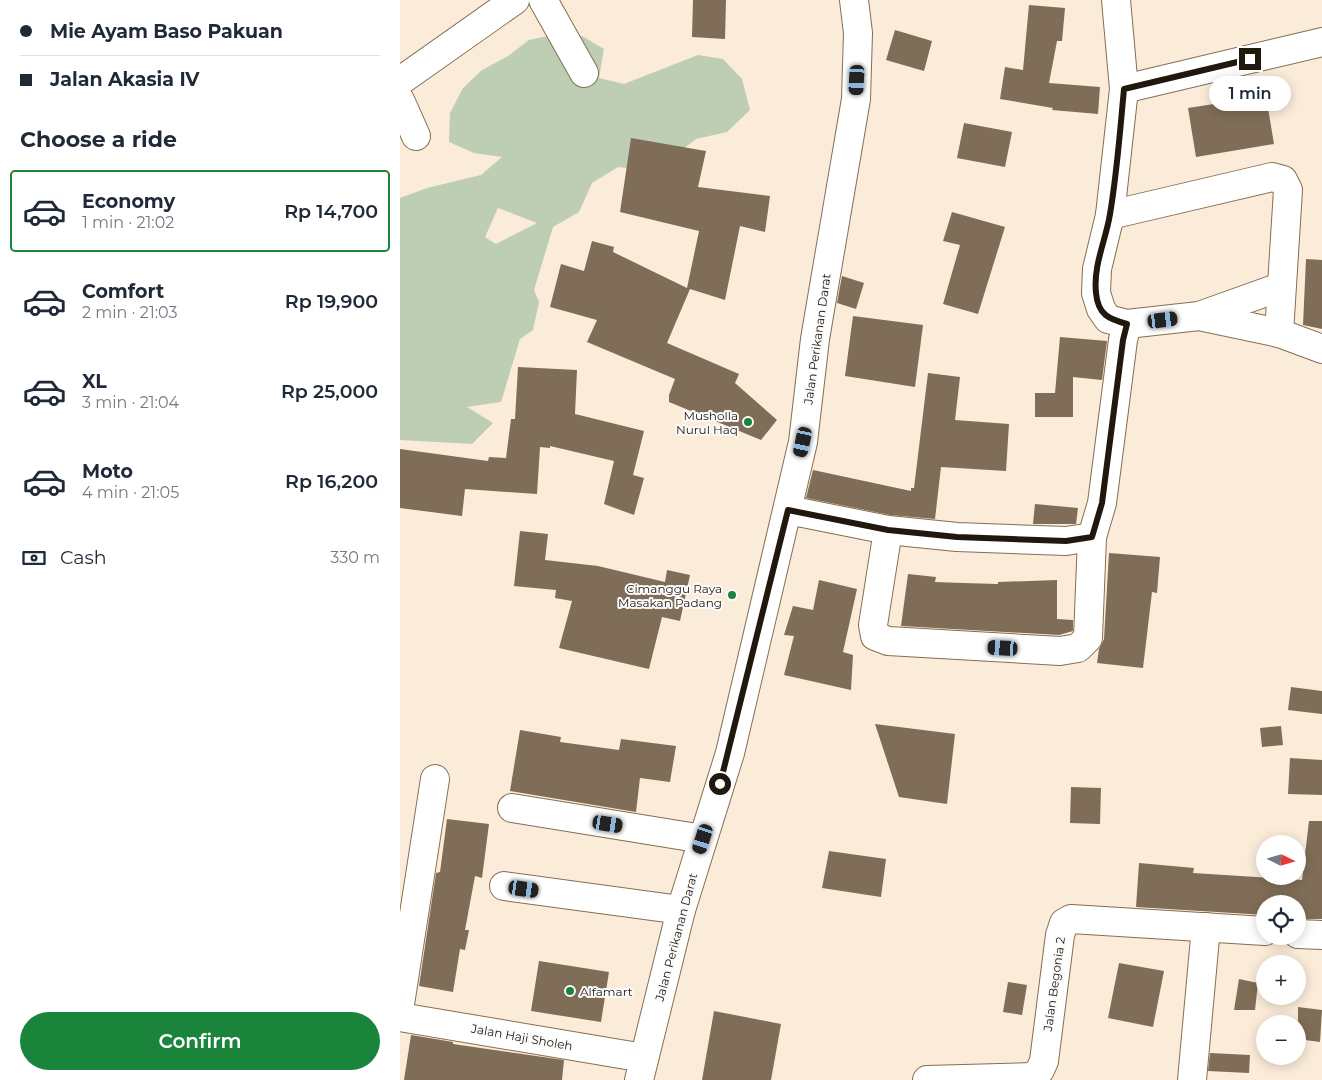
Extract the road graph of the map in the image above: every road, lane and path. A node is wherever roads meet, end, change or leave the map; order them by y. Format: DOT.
graph roads {
  1 [pos="515,0"];
  2 [pos="543,0"];
  3 [pos="854,0"];
  4 [pos="1116,0"];
  5 [pos="1322,42"];
  6 [pos="584,73"];
  7 [pos="400,81"];
  8 [pos="1124,89"];
  9 [pos="400,100"];
  10 [pos="416,136"];
  11 [pos="1110,215"];
  12 [pos="1280,287"];
  13 [pos="1198,316"];
  14 [pos="1127,324"];
  15 [pos="1279,333"];
  16 [pos="1322,349"];
  17 [pos="788,510"];
  18 [pos="888,530"];
  19 [pos="1092,537"];
  20 [pos="436,779"];
  21 [pos="512,808"];
  22 [pos="703,839"];
  23 [pos="504,886"];
  24 [pos="681,910"];
  25 [pos="1206,926"];
  26 [pos="1256,930"];
  27 [pos="1306,934"];
  28 [pos="1322,935"];
  29 [pos="400,1004"];
  30 [pos="400,1016"];
  31 [pos="642,1069"];
  32 [pos="927,1080"];
  33 [pos="1192,1080"];
  1 -- 7 [label="street"];
  2 -- 6 [label="street"];
  3 -- 17 [label="street, Jalan Perikanan Darat"];
  4 -- 8 [label="street"];
  5 -- 8 [label="street"];
  8 -- 11 [label="street"];
  9 -- 10 [label="street"];
  11 -- 12 [label="street"];
  11 -- 14 [label="street"];
  12 -- 13 [label="street"];
  12 -- 15 [label="street"];
  13 -- 14 [label="street"];
  13 -- 15 [label="street"];
  14 -- 19 [label="street"];
  15 -- 16 [label="street"];
  17 -- 18 [label="street"];
  17 -- 22 [label="street, Jalan Perikanan Darat"];
  18 -- 19 [label="street"];
  18 -- 19 [label="street"];
  20 -- 29 [label="street"];
  21 -- 22 [label="street"];
  22 -- 24 [label="street, Jalan Perikanan Darat"];
  23 -- 24 [label="street"];
  24 -- 31 [label="street, Jalan Perikanan Darat"];
  25 -- 26 [label="street, Jalan Begonia 2"];
  25 -- 32 [label="street, Jalan Begonia 2"];
  25 -- 33 [label="street"];
  27 -- 28 [label="street"];
  30 -- 31 [label="street, Jalan Haji Sholeh"];
}
